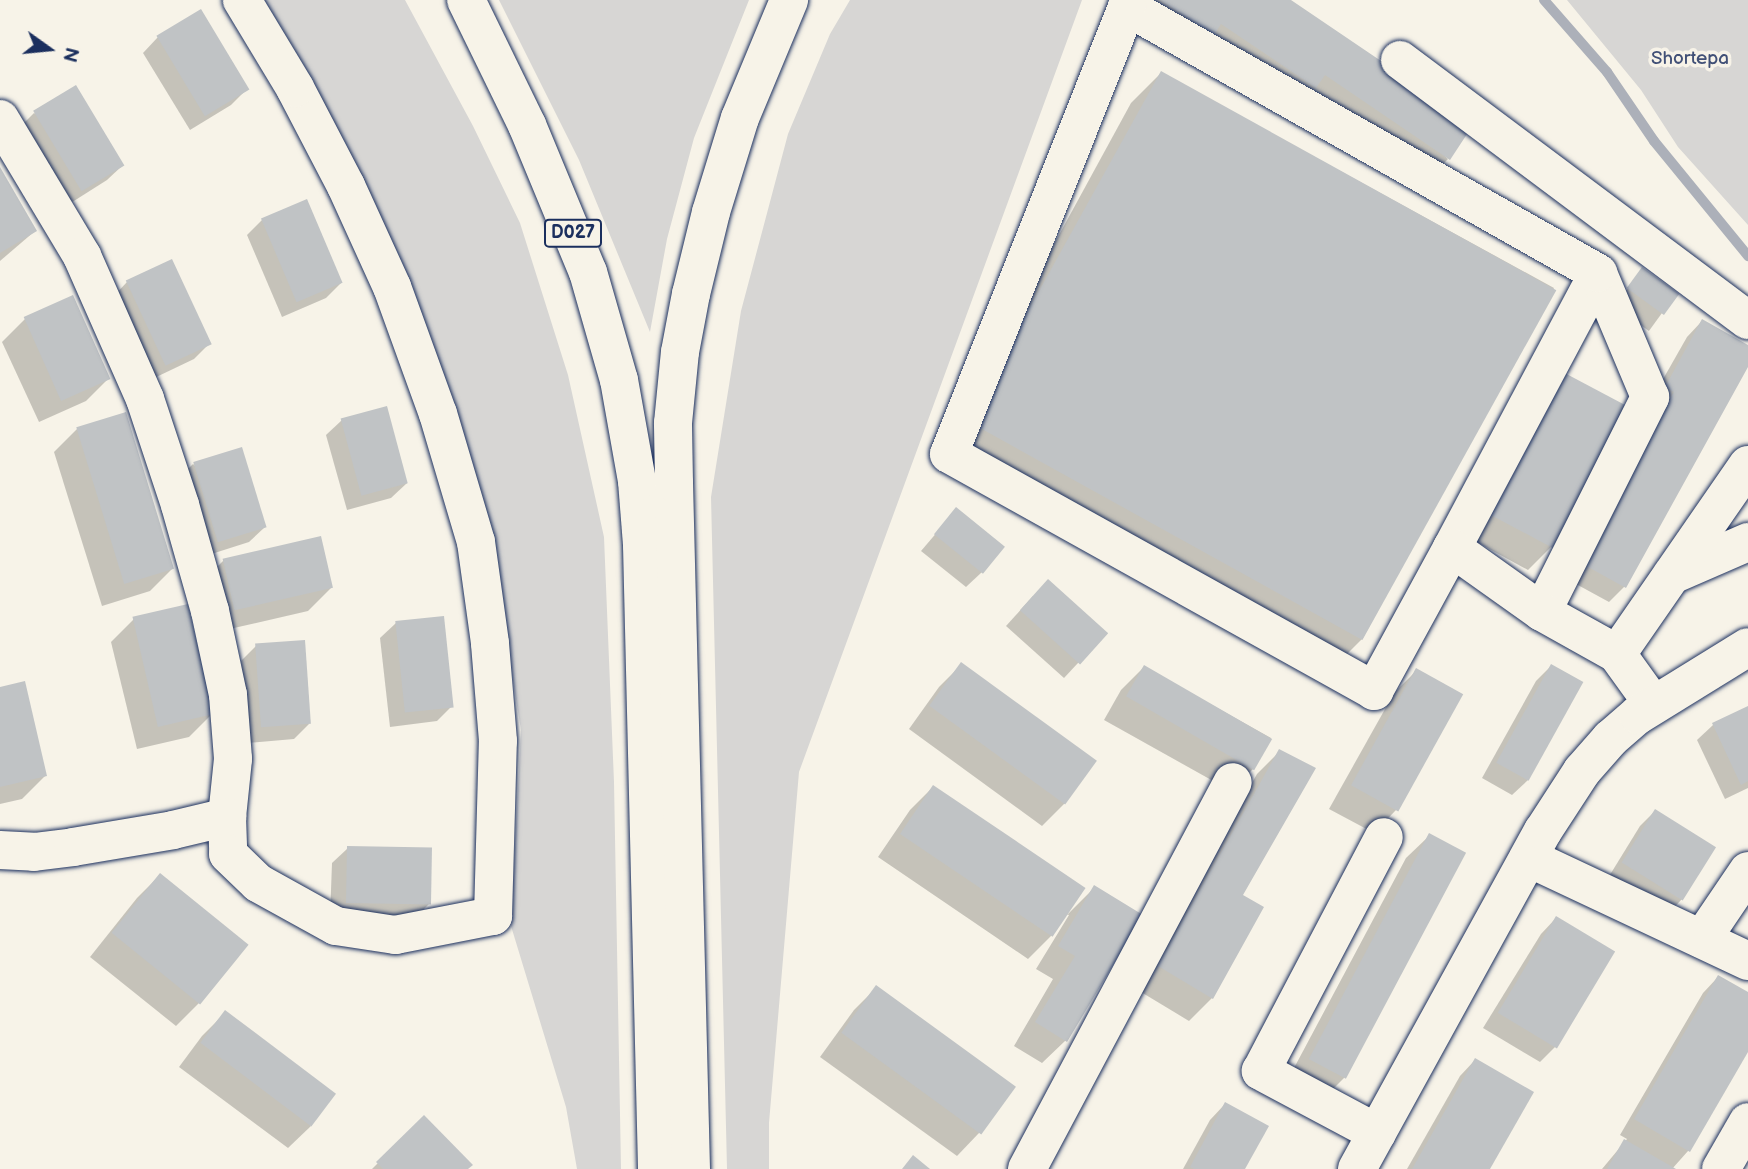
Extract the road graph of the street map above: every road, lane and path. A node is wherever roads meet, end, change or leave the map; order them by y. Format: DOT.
graph roads {
  1 [pos="242,0"];
  2 [pos="466,0"];
  3 [pos="789,0"];
  4 [pos="1121,3"];
  5 [pos="1400,60"];
  6 [pos="0,118"];
  7 [pos="1598,272"];
  8 [pos="1748,320"];
  9 [pos="1748,466"];
  10 [pos="656,482"];
  11 [pos="1748,542"];
  12 [pos="1452,548"];
  13 [pos="1672,575"];
  14 [pos="1542,612"];
  15 [pos="1748,647"];
  16 [pos="1617,653"];
  17 [pos="1653,704"];
  18 [pos="1233,782"];
  19 [pos="227,817"];
  20 [pos="1384,837"];
  21 [pos="0,850"];
  22 [pos="1529,858"];
  23 [pos="1748,871"];
  24 [pos="1702,939"];
  25 [pos="1748,961"];
  26 [pos="1748,1122"];
  27 [pos="1377,1133"];
  28 [pos="657,1169"];
  29 [pos="691,1169"];
  30 [pos="1027,1169"];
  31 [pos="1357,1169"];
  32 [pos="1721,1169"];
  1 -- 19 [label="main road"];
  2 -- 10 [label="main road, D027"];
  3 -- 10 [label="main road, D027"];
  4 -- 7 [label="main road"];
  4 -- 12 [label="main road"];
  5 -- 8 [label="main road"];
  6 -- 19 [label="main road"];
  7 -- 12 [label="main road"];
  7 -- 14 [label="main road"];
  9 -- 13 [label="main road"];
  10 -- 28 [label="main road, D027"];
  10 -- 29 [label="main road, D027"];
  11 -- 13 [label="main road"];
  12 -- 14 [label="main road"];
  13 -- 16 [label="main road"];
  14 -- 16 [label="main road"];
  15 -- 17 [label="main road"];
  16 -- 17 [label="main road"];
  17 -- 22 [label="main road"];
  18 -- 30 [label="main road"];
  19 -- 21 [label="main road"];
  20 -- 27 [label="main road"];
  22 -- 24 [label="main road"];
  22 -- 27 [label="main road"];
  23 -- 24 [label="main road"];
  24 -- 25 [label="main road"];
  26 -- 32 [label="main road"];
  27 -- 31 [label="main road"];
}
